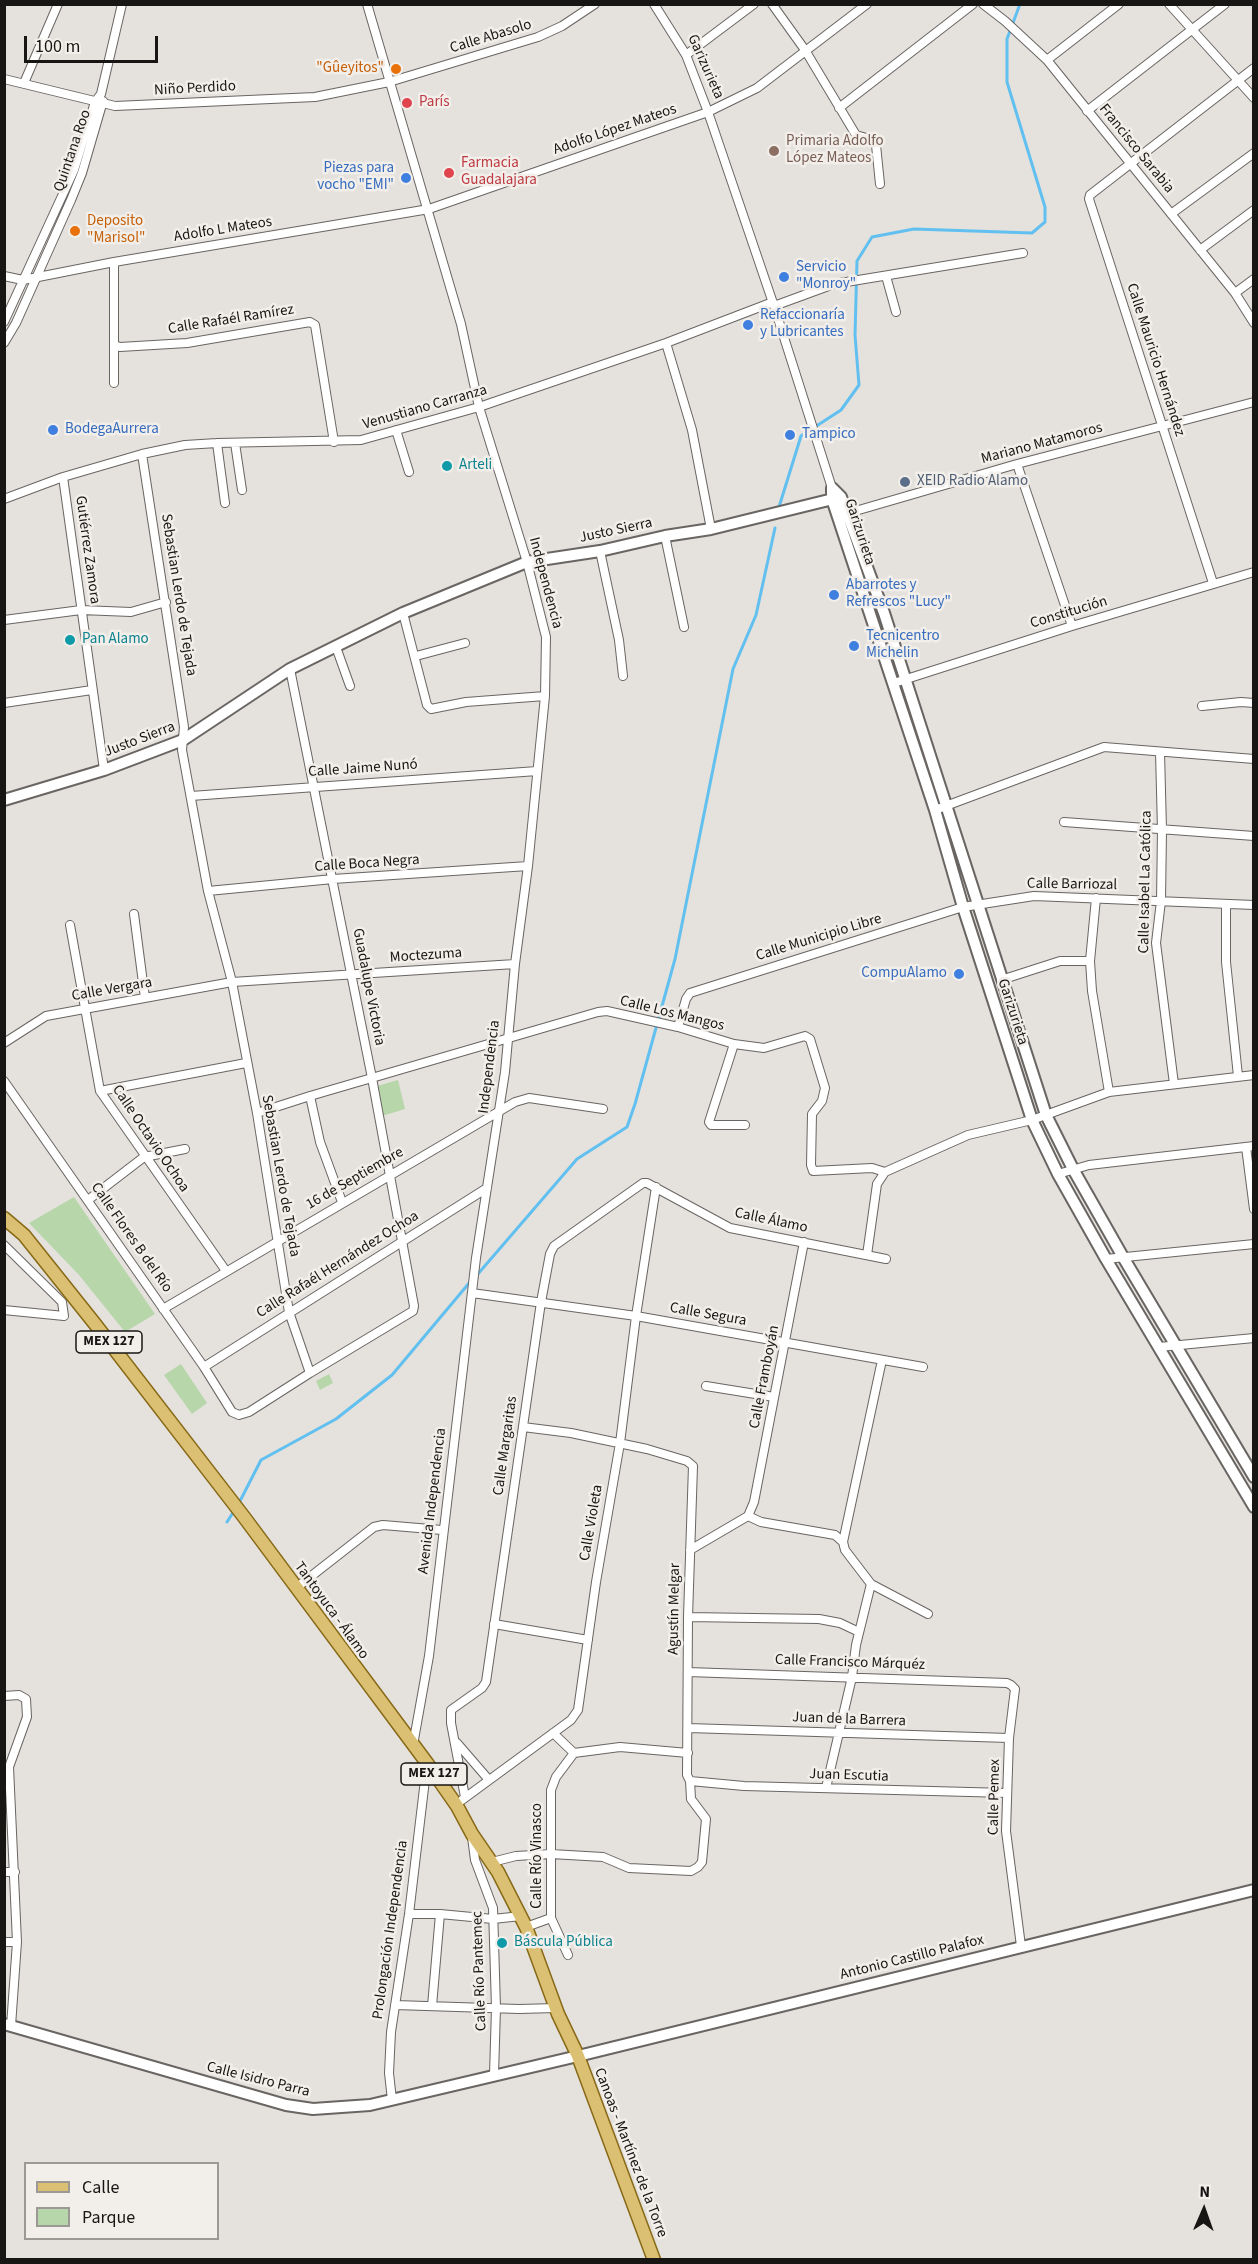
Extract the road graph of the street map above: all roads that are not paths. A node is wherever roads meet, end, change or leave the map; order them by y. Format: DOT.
graph roads {
  1 [pos="58,4"];
  2 [pos="122,4"];
  3 [pos="367,4"];
  4 [pos="595,4"];
  5 [pos="654,4"];
  6 [pos="754,4"];
  7 [pos="772,4"];
  8 [pos="867,4"];
  9 [pos="974,4"];
  10 [pos="1119,4"];
  11 [pos="1169,4"];
  12 [pos="1225,4"];
  13 [pos="987,6"];
  14 [pos="582,9"];
  15 [pos="1191,29"];
  16 [pos="804,50"];
  17 [pos="686,55"];
  18 [pos="1047,60"];
  19 [pos="1254,68"];
  20 [pos="4,79"];
  21 [pos="1238,80"];
  22 [pos="388,82"];
  23 [pos="24,83"];
  24 [pos="1254,98"];
  25 [pos="99,103"];
  26 [pos="839,108"];
  27 [pos="1087,111"];
  28 [pos="708,112"];
  29 [pos="87,144"];
  30 [pos="1254,153"];
  31 [pos="1132,163"];
  32 [pos="880,184"];
  33 [pos="429,209"];
  34 [pos="1254,210"];
  35 [pos="1171,214"];
  36 [pos="1200,250"];
  37 [pos="1023,253"];
  38 [pos="114,262"];
  39 [pos="4,276"];
  40 [pos="886,276"];
  41 [pos="36,278"];
  42 [pos="1254,279"];
  43 [pos="23,280"];
  44 [pos="1235,293"];
  45 [pos="773,304"];
  46 [pos="896,312"];
  47 [pos="4,322"];
  48 [pos="1254,323"];
  49 [pos="4,343"];
  50 [pos="666,343"];
  51 [pos="114,345"];
  52 [pos="114,383"];
  53 [pos="1254,402"];
  54 [pos="479,407"];
  55 [pos="1161,426"];
  56 [pos="396,430"];
  57 [pos="334,442"];
  58 [pos="217,443"];
  59 [pos="235,443"];
  60 [pos="142,454"];
  61 [pos="1017,464"];
  62 [pos="409,472"];
  63 [pos="63,477"];
  64 [pos="242,490"];
  65 [pos="835,494"];
  66 [pos="4,499"];
  67 [pos="225,504"];
  68 [pos="842,515"];
  69 [pos="711,529"];
  70 [pos="665,536"];
  71 [pos="600,551"];
  72 [pos="526,562"];
  73 [pos="1254,572"];
  74 [pos="1213,584"];
  75 [pos="166,602"];
  76 [pos="81,610"];
  77 [pos="403,613"];
  78 [pos="4,620"];
  79 [pos="1072,626"];
  80 [pos="684,627"];
  81 [pos="465,643"];
  82 [pos="336,646"];
  83 [pos="416,656"];
  84 [pos="290,669"];
  85 [pos="623,676"];
  86 [pos="899,681"];
  87 [pos="350,686"];
  88 [pos="92,690"];
  89 [pos="545,696"];
  90 [pos="4,703"];
  91 [pos="1254,703"];
  92 [pos="1202,706"];
  93 [pos="183,740"];
  94 [pos="1160,752"];
  95 [pos="1254,759"];
  96 [pos="104,770"];
  97 [pos="537,771"];
  98 [pos="314,786"];
  99 [pos="191,796"];
  100 [pos="4,800"];
  101 [pos="946,806"];
  102 [pos="935,810"];
  103 [pos="1064,822"];
  104 [pos="1162,830"];
  105 [pos="1254,836"];
  106 [pos="528,866"];
  107 [pos="333,879"];
  108 [pos="208,891"];
  109 [pos="1096,898"];
  110 [pos="1161,901"];
  111 [pos="1226,904"];
  112 [pos="979,905"];
  113 [pos="1254,905"];
  114 [pos="963,907"];
  115 [pos="134,915"];
  116 [pos="70,925"];
  117 [pos="1090,961"];
  118 [pos="515,964"];
  119 [pos="352,975"];
  120 [pos="1001,980"];
  121 [pos="232,982"];
  122 [pos="145,998"];
  123 [pos="86,1008"];
  124 [pos="674,1027"];
  125 [pos="508,1039"];
  126 [pos="4,1043"];
  127 [pos="734,1044"];
  128 [pos="246,1063"];
  129 [pos="1254,1075"];
  130 [pos="1238,1076"];
  131 [pos="372,1078"];
  132 [pos="4,1081"];
  133 [pos="1174,1084"];
  134 [pos="100,1091"];
  135 [pos="1109,1092"];
  136 [pos="310,1096"];
  137 [pos="603,1109"];
  138 [pos="500,1110"];
  139 [pos="257,1113"];
  140 [pos="1046,1115"];
  141 [pos="1032,1120"];
  142 [pos="745,1125"];
  143 [pos="1250,1147"];
  144 [pos="185,1149"];
  145 [pos="144,1157"];
  146 [pos="1073,1169"];
  147 [pos="885,1172"];
  148 [pos="390,1174"];
  149 [pos="1058,1174"];
  150 [pos="643,1183"];
  151 [pos="656,1187"];
  152 [pos="487,1188"];
  153 [pos="88,1200"];
  154 [pos="342,1202"];
  155 [pos="1254,1209"];
  156 [pos="4,1218"];
  157 [pos="402,1240"];
  158 [pos="278,1241"];
  159 [pos="804,1242"];
  160 [pos="1254,1244"];
  161 [pos="4,1245"];
  162 [pos="867,1255"];
  163 [pos="1123,1257"];
  164 [pos="476,1258"];
  165 [pos="886,1258"];
  166 [pos="1106,1259"];
  167 [pos="226,1271"];
  168 [pos="472,1290"];
  169 [pos="541,1302"];
  170 [pos="163,1309"];
  171 [pos="4,1310"];
  172 [pos="289,1312"];
  173 [pos="636,1316"];
  174 [pos="1254,1338"];
  175 [pos="786,1342"];
  176 [pos="1175,1345"];
  177 [pos="1159,1347"];
  178 [pos="882,1360"];
  179 [pos="204,1367"];
  180 [pos="923,1367"];
  181 [pos="310,1373"];
  182 [pos="706,1386"];
  183 [pos="774,1397"];
  184 [pos="523,1427"];
  185 [pos="620,1443"];
  186 [pos="1254,1477"];
  187 [pos="1254,1507"];
  188 [pos="748,1516"];
  189 [pos="442,1530"];
  190 [pos="843,1542"];
  191 [pos="690,1550"];
  192 [pos="872,1584"];
  193 [pos="296,1588"];
  194 [pos="928,1614"];
  195 [pos="688,1617"];
  196 [pos="494,1624"];
  197 [pos="859,1632"];
  198 [pos="588,1640"];
  199 [pos="688,1672"];
  200 [pos="852,1677"];
  201 [pos="1011,1685"];
  202 [pos="4,1696"];
  203 [pos="688,1728"];
  204 [pos="553,1733"];
  205 [pos="838,1733"];
  206 [pos="1009,1738"];
  207 [pos="456,1742"];
  208 [pos="413,1747"];
  209 [pos="574,1753"];
  210 [pos="688,1753"];
  211 [pos="427,1763"];
  212 [pos="7,1767"];
  213 [pos="489,1780"];
  214 [pos="690,1781"];
  215 [pos="826,1788"];
  216 [pos="1007,1793"];
  217 [pos="461,1801"];
  218 [pos="8,1808"];
  219 [pos="472,1834"];
  220 [pos="551,1854"];
  221 [pos="492,1862"];
  222 [pos="4,1872"];
  223 [pos="15,1872"];
  224 [pos="1254,1890"];
  225 [pos="409,1914"];
  226 [pos="440,1914"];
  227 [pos="551,1917"];
  228 [pos="494,1919"];
  229 [pos="523,1922"];
  230 [pos="4,1942"];
  231 [pos="16,1942"];
  232 [pos="1021,1946"];
  233 [pos="568,1955"];
  234 [pos="395,2005"];
  235 [pos="432,2006"];
  236 [pos="496,2008"];
  237 [pos="556,2008"];
  238 [pos="8,2025"];
  239 [pos="578,2056"];
  240 [pos="494,2075"];
  241 [pos="392,2100"];
  242 [pos="654,2259"];
  1 -- 23 [label="street"];
  2 -- 25 [label="street, Quintana Roo"];
  3 -- 22 [label="street, Independencia"];
  4 -- 14 [label="street, Calle Abasolo"];
  5 -- 17 [label="street, Garizurieta"];
  6 -- 17 [label="street"];
  7 -- 16 [label="street"];
  8 -- 16 [label="street, Adolfo López Mateos"];
  9 -- 26 [label="street"];
  10 -- 18 [label="street"];
  11 -- 15 [label="street"];
  12 -- 15 [label="street"];
  13 -- 18 [label="street, Francisco Sarabia"];
  14 -- 22 [label="street, Calle Abasolo"];
  15 -- 21 [label="street"];
  15 -- 27 [label="street"];
  16 -- 26 [label="street"];
  16 -- 28 [label="street, Adolfo López Mateos"];
  17 -- 28 [label="street, Garizurieta"];
  18 -- 27 [label="street, Francisco Sarabia"];
  19 -- 21 [label="street"];
  20 -- 23 [label="street, Niño Perdido"];
  21 -- 24 [label="street"];
  21 -- 31 [label="street"];
  22 -- 25 [label="street, Niño Perdido"];
  22 -- 33 [label="street, Independencia"];
  23 -- 25 [label="street, Niño Perdido"];
  25 -- 29 [label="street, Quintana Roo"];
  26 -- 32 [label="street"];
  27 -- 31 [label="street, Francisco Sarabia"];
  28 -- 33 [label="street, Adolfo López Mateos"];
  28 -- 45 [label="street, Garizurieta"];
  29 -- 41 [label="street, Quintana Roo"];
  29 -- 43 [label="street, Quintana Roo"];
  30 -- 35 [label="street"];
  31 -- 35 [label="street, Francisco Sarabia"];
  31 -- 55 [label="street, Calle Mauricio Hernández"];
  33 -- 38 [label="street, Adolfo L Mateos"];
  33 -- 54 [label="street, Independencia"];
  34 -- 36 [label="street"];
  35 -- 36 [label="street, Francisco Sarabia"];
  36 -- 44 [label="street, Francisco Sarabia"];
  37 -- 40 [label="street, Venustiano Carranza"];
  38 -- 41 [label="street, Adolfo L Mateos"];
  38 -- 51 [label="street"];
  39 -- 43 [label="street"];
  40 -- 45 [label="street, Venustiano Carranza"];
  40 -- 46 [label="street"];
  41 -- 43 [label="street, Adolfo L Mateos"];
  41 -- 49 [label="street, Quintana Roo"];
  42 -- 44 [label="street"];
  43 -- 47 [label="street, Quintana Roo"];
  44 -- 48 [label="street, Francisco Sarabia"];
  45 -- 50 [label="street, Venustiano Carranza"];
  45 -- 65 [label="street, Garizurieta"];
  50 -- 54 [label="street, Venustiano Carranza"];
  50 -- 69 [label="street"];
  51 -- 52 [label="street"];
  51 -- 57 [label="street, Calle Rafaél Ramírez"];
  53 -- 55 [label="street, Mariano Matamoros"];
  54 -- 56 [label="street, Venustiano Carranza"];
  54 -- 72 [label="street, Independencia"];
  55 -- 61 [label="street, Mariano Matamoros"];
  55 -- 74 [label="street, Calle Mauricio Hernández"];
  56 -- 57 [label="street, Venustiano Carranza"];
  56 -- 62 [label="street"];
  57 -- 59 [label="street, Venustiano Carranza"];
  58 -- 59 [label="street, Venustiano Carranza"];
  58 -- 60 [label="street, Venustiano Carranza"];
  58 -- 67 [label="street"];
  59 -- 64 [label="street"];
  60 -- 63 [label="street, Venustiano Carranza"];
  60 -- 75 [label="street, Sebastian Lerdo de Tejada"];
  61 -- 68 [label="street, Mariano Matamoros"];
  61 -- 79 [label="street"];
  63 -- 66 [label="street, Venustiano Carranza"];
  63 -- 76 [label="street, Gutiérrez Zamora"];
  65 -- 68 [label="main road, Garizurieta"];
  65 -- 69 [label="main road, Justo Sierra"];
  68 -- 86 [label="main road, Garizurieta"];
  69 -- 70 [label="main road, Justo Sierra"];
  70 -- 71 [label="main road, Justo Sierra"];
  70 -- 80 [label="street"];
  71 -- 72 [label="main road, Justo Sierra"];
  71 -- 85 [label="street"];
  72 -- 77 [label="main road, Justo Sierra"];
  72 -- 89 [label="street, Independencia"];
  73 -- 74 [label="street, Constitución"];
  74 -- 79 [label="street, Constitución"];
  75 -- 76 [label="street"];
  75 -- 93 [label="street, Sebastian Lerdo de Tejada"];
  76 -- 78 [label="street"];
  76 -- 88 [label="street, Gutiérrez Zamora"];
  77 -- 82 [label="main road, Justo Sierra"];
  77 -- 83 [label="street"];
  79 -- 86 [label="street, Constitución"];
  81 -- 83 [label="street"];
  82 -- 84 [label="main road, Justo Sierra"];
  82 -- 87 [label="street"];
  83 -- 89 [label="street"];
  84 -- 93 [label="main road, Justo Sierra"];
  84 -- 98 [label="street, Guadalupe Victoria"];
  86 -- 101 [label="main road, Garizurieta"];
  86 -- 102 [label="main road, Garizurieta"];
  88 -- 90 [label="street"];
  88 -- 96 [label="street, Gutiérrez Zamora"];
  89 -- 97 [label="street, Independencia"];
  91 -- 92 [label="street"];
  93 -- 96 [label="main road, Justo Sierra"];
  93 -- 99 [label="street, Sebastian Lerdo de Tejada"];
  94 -- 95 [label="street"];
  94 -- 101 [label="street"];
  94 -- 104 [label="street, Calle Isabel La Católica"];
  96 -- 100 [label="main road, Justo Sierra"];
  97 -- 98 [label="street, Calle Jaime Nunó"];
  97 -- 106 [label="street, Independencia"];
  98 -- 99 [label="street, Calle Jaime Nunó"];
  98 -- 107 [label="street, Guadalupe Victoria"];
  99 -- 108 [label="street, Sebastian Lerdo de Tejada"];
  101 -- 102 [label="street"];
  101 -- 112 [label="main road, Garizurieta"];
  102 -- 114 [label="main road, Garizurieta"];
  103 -- 104 [label="street"];
  104 -- 105 [label="street"];
  104 -- 110 [label="street, Calle Isabel La Católica"];
  106 -- 107 [label="street, Calle Boca Negra"];
  106 -- 118 [label="street, Independencia"];
  107 -- 108 [label="street, Calle Boca Negra"];
  107 -- 119 [label="street, Guadalupe Victoria"];
  108 -- 121 [label="street, Sebastian Lerdo de Tejada"];
  109 -- 110 [label="street, Calle Barriozal"];
  109 -- 112 [label="street, Calle Barriozal"];
  109 -- 117 [label="street"];
  110 -- 111 [label="street, Calle Barriozal"];
  110 -- 133 [label="street, Calle Isabel La Católica"];
  111 -- 113 [label="street, Calle Barriozal"];
  111 -- 130 [label="street"];
  112 -- 114 [label="street, Calle Barriozal"];
  112 -- 120 [label="main road, Garizurieta"];
  114 -- 124 [label="street, Calle Municipio Libre"];
  114 -- 141 [label="main road, Garizurieta"];
  115 -- 122 [label="street"];
  116 -- 123 [label="street, Calle Octavio Ochoa"];
  117 -- 120 [label="street"];
  117 -- 135 [label="street"];
  118 -- 119 [label="street, Moctezuma"];
  118 -- 125 [label="street, Independencia"];
  119 -- 121 [label="street, Moctezuma"];
  119 -- 131 [label="street, Guadalupe Victoria"];
  120 -- 140 [label="main road, Garizurieta"];
  121 -- 122 [label="street, Calle Vergara"];
  121 -- 128 [label="street, Sebastian Lerdo de Tejada"];
  122 -- 123 [label="street, Calle Vergara"];
  123 -- 126 [label="street, Calle Vergara"];
  123 -- 134 [label="street, Calle Octavio Ochoa"];
  124 -- 125 [label="street, Calle Los Mangos"];
  124 -- 127 [label="street, Calle Los Mangos"];
  125 -- 131 [label="street, Calle Los Mangos"];
  125 -- 138 [label="street, Independencia"];
  127 -- 142 [label="street"];
  127 -- 147 [label="street, Calle Los Mangos"];
  128 -- 134 [label="street"];
  128 -- 139 [label="street, Sebastian Lerdo de Tejada"];
  129 -- 130 [label="street"];
  130 -- 133 [label="street"];
  131 -- 136 [label="street, Calle Los Mangos"];
  131 -- 148 [label="street, Guadalupe Victoria"];
  132 -- 153 [label="street, Calle Flores B del Río"];
  133 -- 135 [label="street"];
  134 -- 145 [label="street, Calle Octavio Ochoa"];
  135 -- 140 [label="street"];
  136 -- 139 [label="street, Calle Los Mangos"];
  136 -- 154 [label="street"];
  137 -- 138 [label="street, 16 de Septiembre"];
  138 -- 148 [label="street, 16 de Septiembre"];
  138 -- 152 [label="street, Independencia"];
  139 -- 158 [label="street, Sebastian Lerdo de Tejada"];
  140 -- 141 [label="street"];
  140 -- 146 [label="main road, Garizurieta"];
  141 -- 147 [label="street"];
  141 -- 149 [label="main road, Garizurieta"];
  143 -- 146 [label="street"];
  143 -- 155 [label="street"];
  144 -- 145 [label="street"];
  145 -- 153 [label="street"];
  145 -- 167 [label="street, Calle Octavio Ochoa"];
  146 -- 149 [label="street"];
  146 -- 163 [label="main road, Garizurieta"];
  147 -- 162 [label="street"];
  148 -- 154 [label="street, 16 de Septiembre"];
  148 -- 157 [label="street, Guadalupe Victoria"];
  149 -- 166 [label="main road, Garizurieta"];
  150 -- 151 [label="street, Calle Álamo"];
  150 -- 169 [label="street, Calle Margaritas"];
  151 -- 159 [label="street, Calle Álamo"];
  151 -- 173 [label="street, Calle Violeta"];
  152 -- 157 [label="street, Calle Rafaél Hernández Ochoa"];
  152 -- 164 [label="street, Independencia"];
  153 -- 170 [label="street, Calle Flores B del Río"];
  154 -- 158 [label="street, 16 de Septiembre"];
  156 -- 193 [label="main road, Tantoyuca - Álamo / MEX 127"];
  157 -- 172 [label="street, Calle Rafaél Hernández Ochoa"];
  157 -- 181 [label="street, Guadalupe Victoria"];
  158 -- 167 [label="street, 16 de Septiembre"];
  158 -- 172 [label="street, Sebastian Lerdo de Tejada"];
  159 -- 162 [label="street, Calle Álamo"];
  159 -- 175 [label="street, Calle Framboyán"];
  160 -- 163 [label="street"];
  161 -- 171 [label="street"];
  162 -- 165 [label="street, Calle Álamo"];
  163 -- 166 [label="street"];
  163 -- 176 [label="main road, Garizurieta"];
  164 -- 168 [label="street, Avenida Independencia"];
  166 -- 177 [label="main road, Garizurieta"];
  167 -- 170 [label="street, 16 de Septiembre"];
  168 -- 169 [label="street, Calle Segura"];
  168 -- 189 [label="street, Avenida Independencia"];
  169 -- 173 [label="street, Calle Segura"];
  169 -- 184 [label="street, Calle Margaritas"];
  170 -- 179 [label="street, Calle Flores B del Río"];
  172 -- 179 [label="street, Calle Rafaél Hernández Ochoa"];
  172 -- 181 [label="street, Sebastian Lerdo de Tejada"];
  173 -- 175 [label="street, Calle Segura"];
  173 -- 185 [label="street, Calle Violeta"];
  174 -- 176 [label="street"];
  175 -- 178 [label="street, Calle Segura"];
  175 -- 183 [label="street, Calle Framboyán"];
  176 -- 177 [label="street"];
  176 -- 186 [label="main road, Garizurieta"];
  177 -- 187 [label="main road, Garizurieta"];
  178 -- 180 [label="street, Calle Segura"];
  178 -- 190 [label="street"];
  179 -- 181 [label="street, Calle Flores B del Río"];
  182 -- 183 [label="street"];
  183 -- 188 [label="street, Calle Framboyán"];
  184 -- 185 [label="street"];
  184 -- 196 [label="street, Calle Margaritas"];
  185 -- 191 [label="street, Agustín Melgar"];
  185 -- 198 [label="street, Calle Violeta"];
  188 -- 190 [label="street"];
  188 -- 191 [label="street"];
  189 -- 193 [label="street"];
  189 -- 208 [label="street, Avenida Independencia"];
  190 -- 192 [label="street"];
  191 -- 195 [label="street, Agustín Melgar"];
  192 -- 194 [label="street"];
  192 -- 197 [label="street"];
  193 -- 208 [label="main road, Tantoyuca - Álamo / MEX 127"];
  195 -- 197 [label="street"];
  195 -- 199 [label="street, Agustín Melgar"];
  196 -- 198 [label="street"];
  196 -- 207 [label="street, Calle Margaritas"];
  197 -- 200 [label="street"];
  198 -- 204 [label="street, Calle Violeta"];
  199 -- 200 [label="street, Calle Francisco Márquéz"];
  199 -- 203 [label="street, Agustín Melgar"];
  200 -- 201 [label="street, Calle Francisco Márquéz"];
  200 -- 205 [label="street"];
  201 -- 206 [label="street, Calle Pemex"];
  202 -- 212 [label="street"];
  203 -- 205 [label="street, Juan de la Barrera"];
  203 -- 210 [label="street, Agustín Melgar"];
  204 -- 209 [label="street"];
  204 -- 213 [label="street, Calle Violeta"];
  205 -- 206 [label="street, Juan de la Barrera"];
  205 -- 215 [label="street"];
  206 -- 216 [label="street, Calle Pemex"];
  207 -- 213 [label="street"];
  207 -- 217 [label="street, Calle Margaritas"];
  208 -- 211 [label="main road, Tantoyuca - Álamo / MEX 127"];
  209 -- 210 [label="street"];
  209 -- 220 [label="street, Calle Río Vinasco"];
  210 -- 214 [label="street, Agustín Melgar"];
  211 -- 217 [label="main road, Tantoyuca - Álamo / MEX 127"];
  211 -- 225 [label="street, Prolongación Independencia"];
  212 -- 218 [label="street"];
  213 -- 217 [label="street, Calle Violeta"];
  214 -- 215 [label="street, Juan Escutia"];
  214 -- 220 [label="street, Agustín Melgar"];
  215 -- 216 [label="street, Juan Escutia"];
  216 -- 232 [label="street, Calle Pemex"];
  217 -- 219 [label="main road, Tantoyuca - Álamo / MEX 127"];
  218 -- 223 [label="street"];
  219 -- 221 [label="main road, Tantoyuca - Álamo / MEX 127"];
  219 -- 228 [label="street, Calle Río Pantemec"];
  220 -- 221 [label="street"];
  220 -- 227 [label="street, Calle Río Vinasco"];
  221 -- 229 [label="main road, Tantoyuca - Álamo / MEX 127"];
  222 -- 223 [label="street"];
  223 -- 231 [label="street"];
  224 -- 232 [label="main road, Antonio Castillo Palafox"];
  225 -- 226 [label="street"];
  225 -- 234 [label="street, Prolongación Independencia"];
  226 -- 228 [label="street"];
  226 -- 235 [label="street"];
  227 -- 229 [label="street"];
  227 -- 233 [label="street, Calle Río Vinasco"];
  228 -- 229 [label="street"];
  228 -- 236 [label="street, Calle Río Pantemec"];
  229 -- 237 [label="main road, Tantoyuca - Álamo / MEX 127"];
  230 -- 231 [label="street"];
  231 -- 238 [label="street"];
  232 -- 239 [label="main road, Antonio Castillo Palafox"];
  234 -- 235 [label="street"];
  234 -- 241 [label="street, Prolongación Independencia"];
  235 -- 236 [label="street"];
  236 -- 237 [label="street"];
  236 -- 240 [label="street, Calle Río Pantemec"];
  237 -- 239 [label="main road, Tantoyuca - Álamo / MEX 127"];
  238 -- 241 [label="main road, Calle Isidro Parra"];
  239 -- 240 [label="main road, Calle Isidro Parra"];
  239 -- 242 [label="main road, Canoas - Martínez de la Torre / MEX 127"];
  240 -- 241 [label="main road, Calle Isidro Parra"];
}
